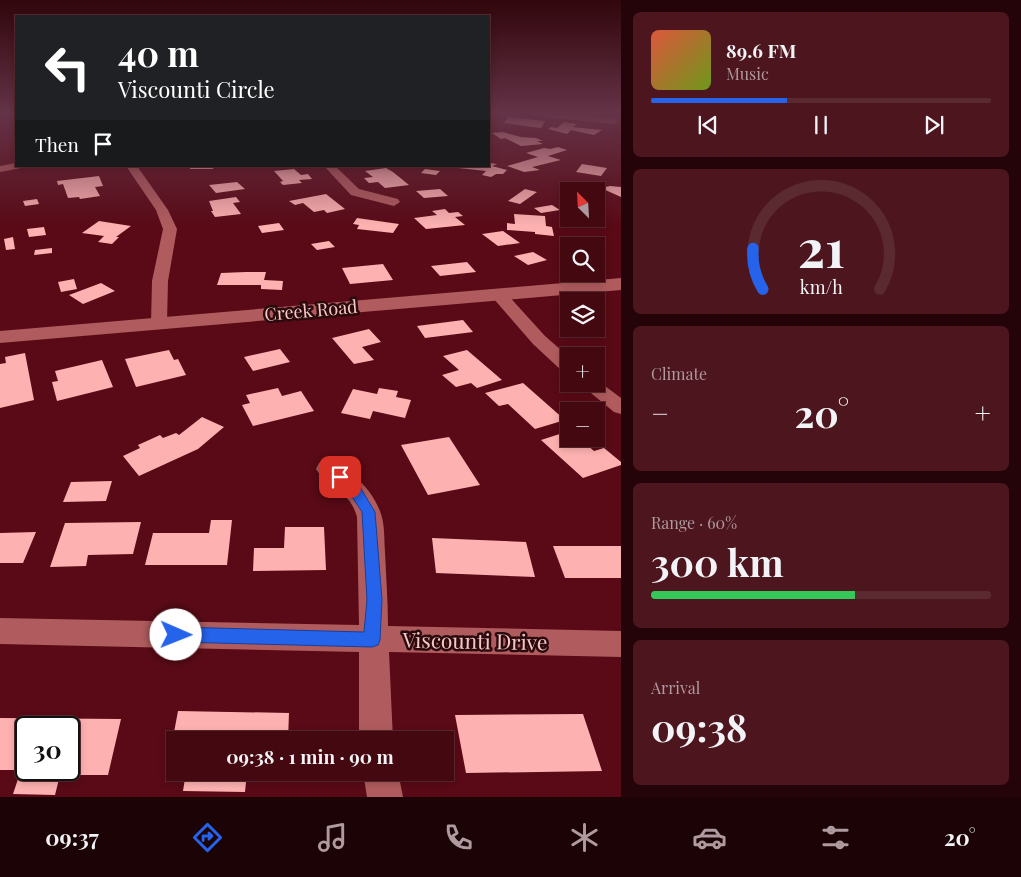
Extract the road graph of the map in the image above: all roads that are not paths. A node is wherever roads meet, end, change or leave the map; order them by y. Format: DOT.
graph roads {
  1 [pos="15,166"];
  2 [pos="132,167"];
  3 [pos="330,167"];
  4 [pos="0,169"];
  5 [pos="394,202"];
  6 [pos="621,284"];
  7 [pos="499,295"];
  8 [pos="159,324"];
  9 [pos="0,337"];
  10 [pos="560,360"];
  11 [pos="600,392"];
  12 [pos="621,408"];
  13 [pos="327,469"];
  14 [pos="0,631"];
  15 [pos="372,640"];
  16 [pos="621,644"];
  17 [pos="375,731"];
  18 [pos="381,781"];
  19 [pos="384,797"];
  1 -- 4 [label="street"];
  2 -- 8 [label="street"];
  3 -- 5 [label="street"];
  6 -- 7 [label="street, Creek Road"];
  7 -- 8 [label="street, Creek Road"];
  7 -- 10 [label="street"];
  8 -- 9 [label="street, Creek Road"];
  11 -- 12 [label="street"];
  13 -- 15 [label="street"];
  14 -- 15 [label="street, Viscounti Drive"];
  15 -- 16 [label="street, Viscounti Drive"];
  15 -- 17 [label="street"];
  18 -- 19 [label="street"];
}
